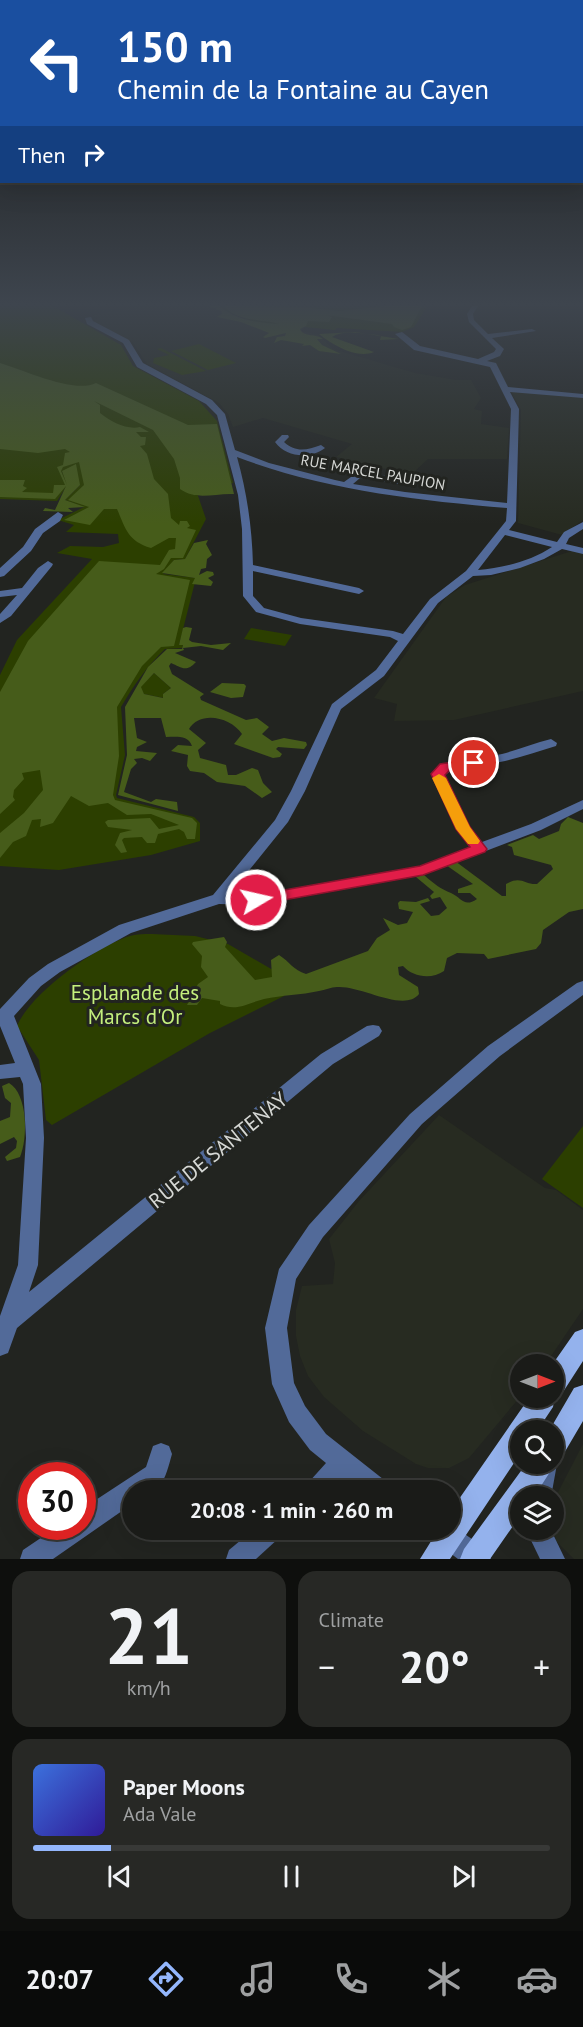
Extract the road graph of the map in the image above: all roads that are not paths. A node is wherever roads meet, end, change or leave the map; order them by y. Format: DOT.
graph roads {
  1 [pos="166,379"];
  2 [pos="500,379"];
  3 [pos="505,389"];
  4 [pos="583,396"];
  5 [pos="285,437"];
  6 [pos="321,448"];
  7 [pos="233,453"];
  8 [pos="303,453"];
  9 [pos="279,470"];
  10 [pos="400,481"];
  11 [pos="347,484"];
  12 [pos="511,506"];
  13 [pos="58,515"];
  14 [pos="583,525"];
  15 [pos="504,532"];
  16 [pos="561,544"];
  17 [pos="583,551"];
  18 [pos="48,564"];
  19 [pos="248,567"];
  20 [pos="470,573"];
  21 [pos="0,574"];
  22 [pos="25,591"];
  23 [pos="359,591"];
  24 [pos="0,594"];
  25 [pos="0,620"];
  26 [pos="406,640"];
  27 [pos="551,743"];
  28 [pos="583,804"];
  29 [pos="480,849"];
  30 [pos="218,899"];
  31 [pos="583,987"];
  32 [pos="2,1017"];
  33 [pos="373,1031"];
  34 [pos="27,1069"];
  35 [pos="0,1072"];
  36 [pos="67,1275"];
  37 [pos="24,1283"];
  38 [pos="11,1320"];
  39 [pos="583,1340"];
  40 [pos="0,1346"];
  41 [pos="564,1369"];
  42 [pos="583,1397"];
  43 [pos="564,1429"];
  44 [pos="510,1447"];
  45 [pos="161,1454"];
  46 [pos="343,1462"];
  47 [pos="537,1474"];
  48 [pos="326,1480"];
  49 [pos="366,1480"];
  50 [pos="96,1514"];
  51 [pos="59,1540"];
  52 [pos="260,1540"];
  53 [pos="543,1540"];
  54 [pos="441,1542"];
  55 [pos="476,1558"];
  56 [pos="32,1559"];
  57 [pos="238,1559"];
  58 [pos="553,1559"];
  1 -- 7 [label="street"];
  2 -- 3 [label="street"];
  3 -- 4 [label="street"];
  3 -- 12 [label="street"];
  5 -- 8 [label="street"];
  6 -- 8 [label="street"];
  7 -- 9 [label="street, RUE MARCEL PAUPION"];
  7 -- 19 [label="street"];
  8 -- 9 [label="street"];
  9 -- 11 [label="street, RUE MARCEL PAUPION"];
  10 -- 11 [label="street"];
  11 -- 12 [label="street, RUE MARCEL PAUPION"];
  12 -- 15 [label="street"];
  13 -- 21 [label="street"];
  14 -- 16 [label="street"];
  15 -- 16 [label="street"];
  15 -- 20 [label="street"];
  16 -- 17 [label="street"];
  16 -- 20 [label="street"];
  18 -- 22 [label="street"];
  19 -- 23 [label="street"];
  19 -- 26 [label="street"];
  20 -- 26 [label="street"];
  22 -- 24 [label="street"];
  22 -- 25 [label="street"];
  26 -- 30 [label="street"];
  27 -- 29 [label="street"];
  28 -- 29 [label="street"];
  29 -- 30 [label="street"];
  30 -- 32 [label="street"];
  31 -- 46 [label="street"];
  32 -- 34 [label="street"];
  33 -- 36 [label="street, RUE DE SANTENAY"];
  34 -- 35 [label="street"];
  34 -- 37 [label="street"];
  36 -- 37 [label="street, RUE DE SANTENAY"];
  36 -- 38 [label="street, RUE DE SANTENAY"];
  37 -- 38 [label="street"];
  38 -- 40 [label="street"];
  39 -- 41 [label="main road"];
  42 -- 43 [label="main road"];
  44 -- 54 [label="main road"];
  45 -- 50 [label="street"];
  46 -- 48 [label="street"];
  46 -- 49 [label="street"];
  47 -- 55 [label="main road"];
  51 -- 56 [label="street"];
  52 -- 57 [label="street"];
  53 -- 58 [label="street"];
  54 -- 55 [label="street"];
}
